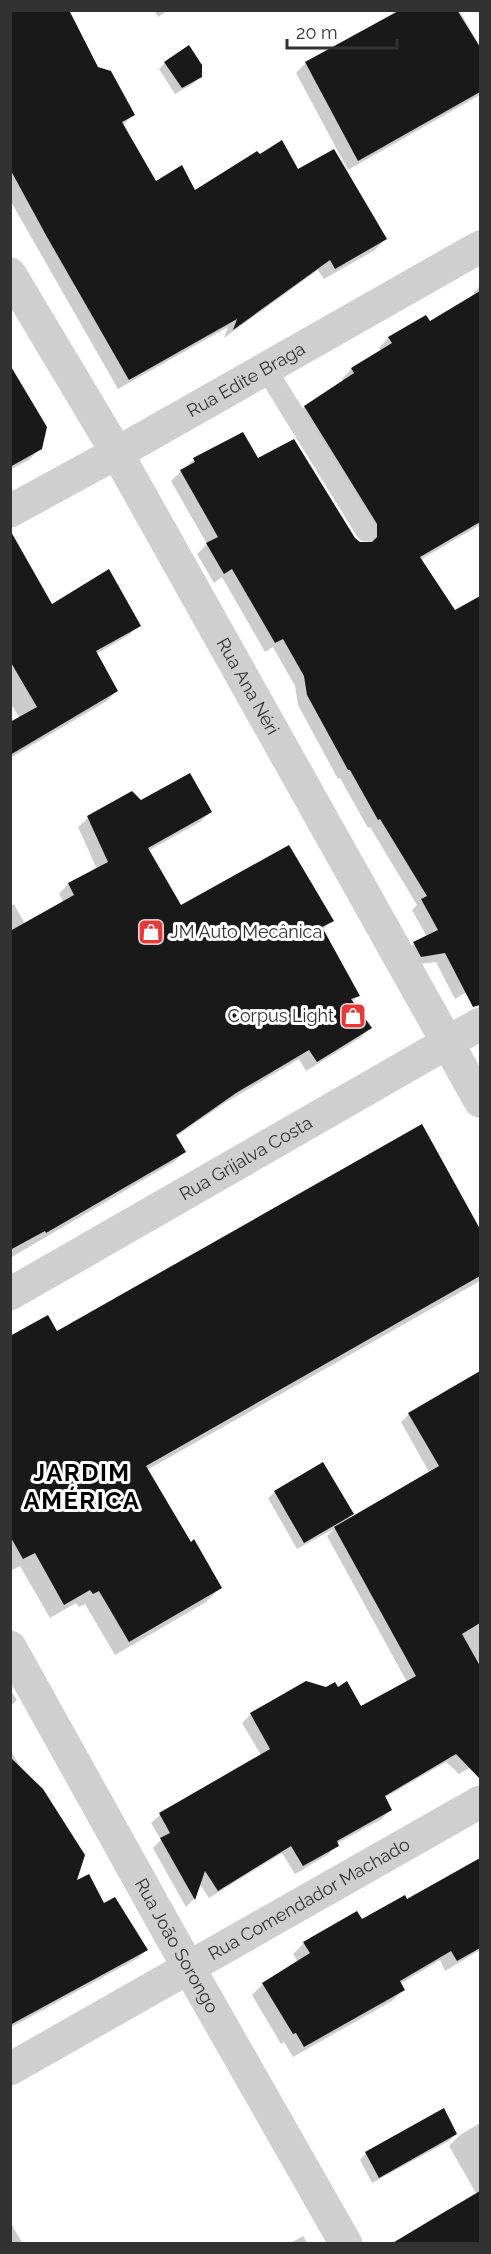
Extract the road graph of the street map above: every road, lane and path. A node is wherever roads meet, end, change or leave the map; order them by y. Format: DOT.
graph roads {
  1 [pos="480,247"];
  2 [pos="10,274"];
  3 [pos="266,369"];
  4 [pos="117,453"];
  5 [pos="10,511"];
  6 [pos="366,531"];
  7 [pos="480,1024"];
  8 [pos="448,1043"];
  9 [pos="480,1101"];
  10 [pos="10,1294"];
  11 [pos="10,1647"];
  12 [pos="480,1802"];
  13 [pos="188,1968"];
  14 [pos="10,2069"];
  15 [pos="346,2244"];
  1 -- 3 [label="street, Rua Edite Braga"];
  2 -- 4 [label="street, Rua Ana Néri"];
  3 -- 4 [label="street, Rua Edite Braga"];
  3 -- 6 [label="lane"];
  4 -- 5 [label="street, Rua Edite Braga"];
  4 -- 8 [label="street, Rua Ana Néri"];
  7 -- 8 [label="street, Rua Grijalva Costa"];
  8 -- 9 [label="street, Rua Ana Néri"];
  8 -- 10 [label="street, Rua Grijalva Costa"];
  11 -- 13 [label="street, Rua João Sorongo"];
  12 -- 13 [label="street, Rua Comendador Machado"];
  13 -- 14 [label="street, Rua Comendador Machado"];
  13 -- 15 [label="street, Rua João Sorongo"];
}
